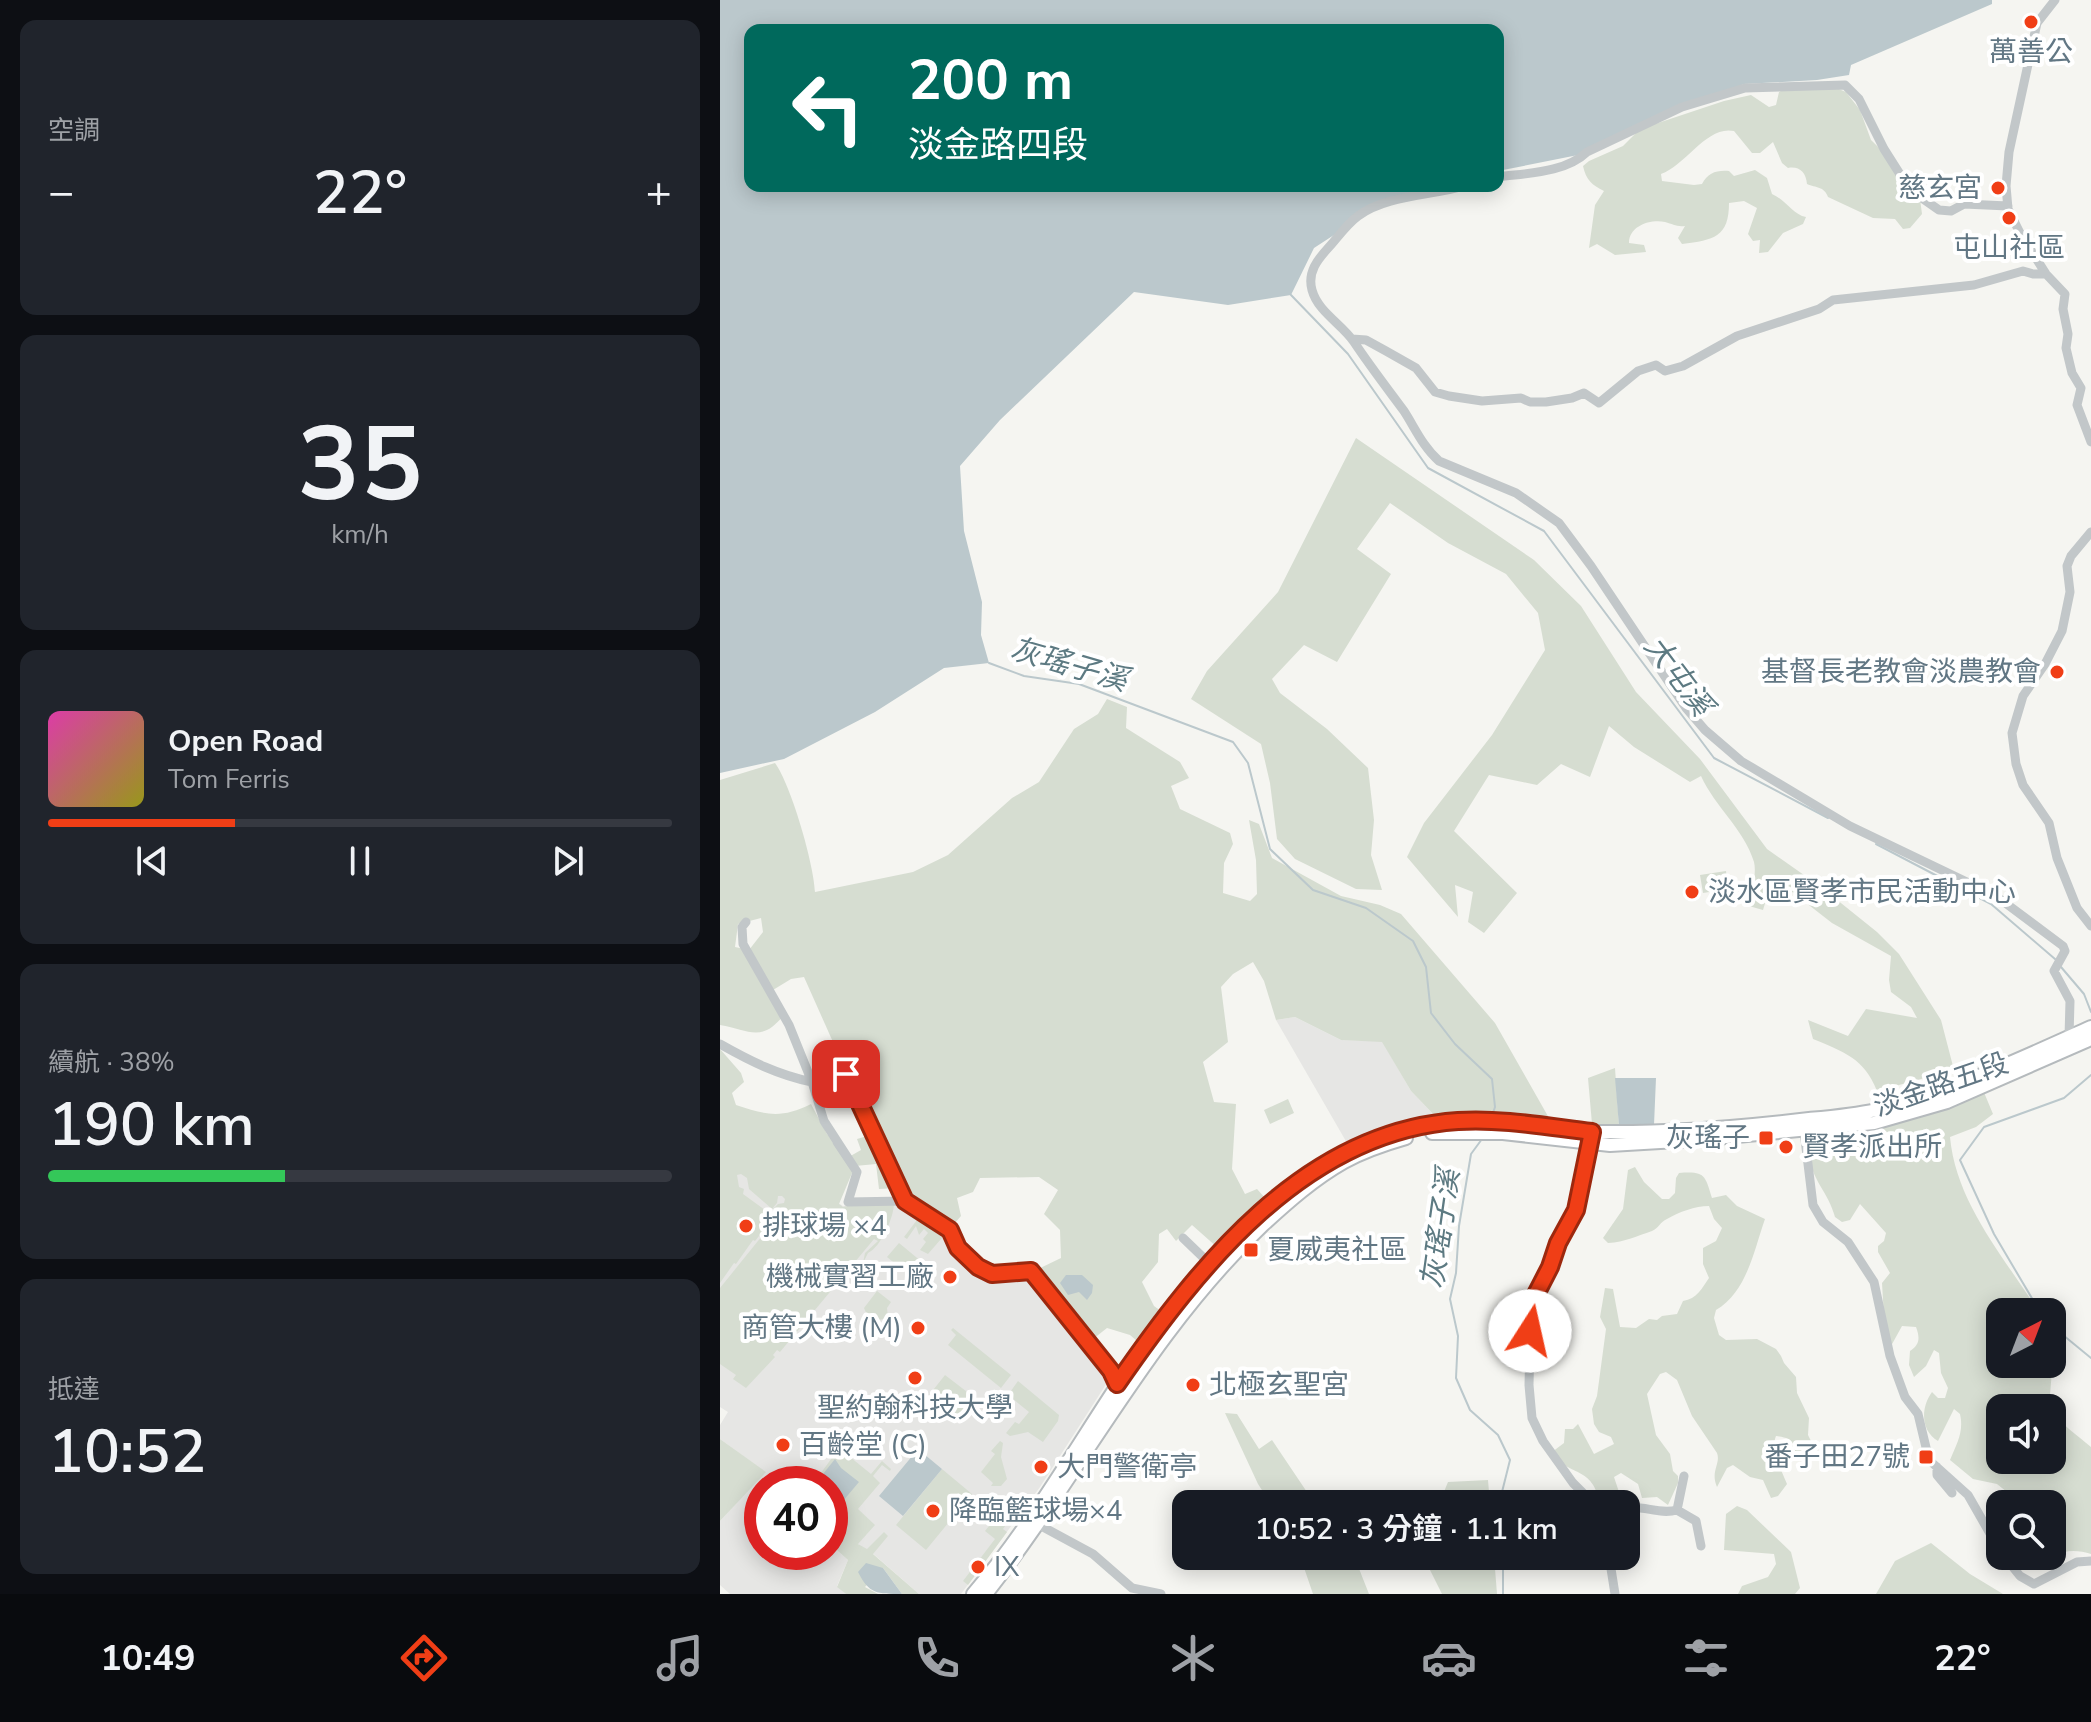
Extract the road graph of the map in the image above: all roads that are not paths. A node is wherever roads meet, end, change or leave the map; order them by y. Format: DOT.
graph roads {
  1 [pos="2055,0"];
  2 [pos="1504,176"];
  3 [pos="1439,192"];
  4 [pos="2008,206"];
  5 [pos="2046,274"];
  6 [pos="1352,339"];
  7 [pos="2091,442"];
  8 [pos="2091,532"];
  9 [pos="746,922"];
  10 [pos="2091,926"];
  11 [pos="2083,1035"];
  12 [pos="720,1044"];
  13 [pos="834,1047"];
  14 [pos="846,1074"];
  15 [pos="812,1082"];
  16 [pos="1804,1125"];
  17 [pos="1476,1126"];
  18 [pos="1503,1128"];
  19 [pos="1591,1137"];
  20 [pos="837,1142"];
  21 [pos="857,1172"];
  22 [pos="905,1201"];
  23 [pos="1183,1238"];
  24 [pos="1210,1264"];
  25 [pos="1122,1387"];
  26 [pos="1937,1467"];
  27 [pos="1684,1476"];
  28 [pos="1580,1490"];
  29 [pos="1952,1493"];
  30 [pos="1640,1506"];
  31 [pos="1677,1510"];
  32 [pos="1034,1522"];
  33 [pos="1986,1526"];
  34 [pos="1701,1546"];
  35 [pos="2091,1561"];
  36 [pos="2066,1568"];
  37 [pos="1611,1570"];
  38 [pos="2015,1570"];
  39 [pos="2061,1570"];
  40 [pos="973,1594"];
  41 [pos="986,1594"];
  42 [pos="1161,1594"];
  43 [pos="1615,1594"];
  1 -- 4 [label="street"];
  2 -- 4 [label="street"];
  3 -- 6 [label="street"];
  4 -- 5 [label="street"];
  5 -- 6 [label="street"];
  5 -- 7 [label="street"];
  6 -- 11 [label="street"];
  8 -- 10 [label="street"];
  9 -- 15 [label="street"];
  11 -- 16 [label="main road, 淡金路五段"];
  12 -- 15 [label="street"];
  13 -- 14 [label="street"];
  14 -- 15 [label="street"];
  14 -- 22 [label="street"];
  15 -- 21 [label="street"];
  16 -- 19 [label="main road, 淡金路五段"];
  16 -- 26 [label="street"];
  17 -- 18 [label="main road"];
  17 -- 24 [label="main road"];
  17 -- 25 [label="main road"];
  18 -- 19 [label="main road"];
  18 -- 19 [label="main road, 淡金路五段"];
  19 -- 28 [label="street"];
  20 -- 21 [label="street"];
  21 -- 22 [label="street"];
  22 -- 25 [label="street"];
  23 -- 24 [label="street"];
  24 -- 25 [label="main road"];
  25 -- 32 [label="main road"];
  26 -- 29 [label="street"];
  26 -- 33 [label="street"];
  27 -- 31 [label="street"];
  30 -- 31 [label="street"];
  31 -- 34 [label="street"];
  32 -- 40 [label="main road"];
  32 -- 41 [label="main road"];
  32 -- 42 [label="street"];
  35 -- 36 [label="street"];
  37 -- 43 [label="street"];
  38 -- 39 [label="street"];
}
